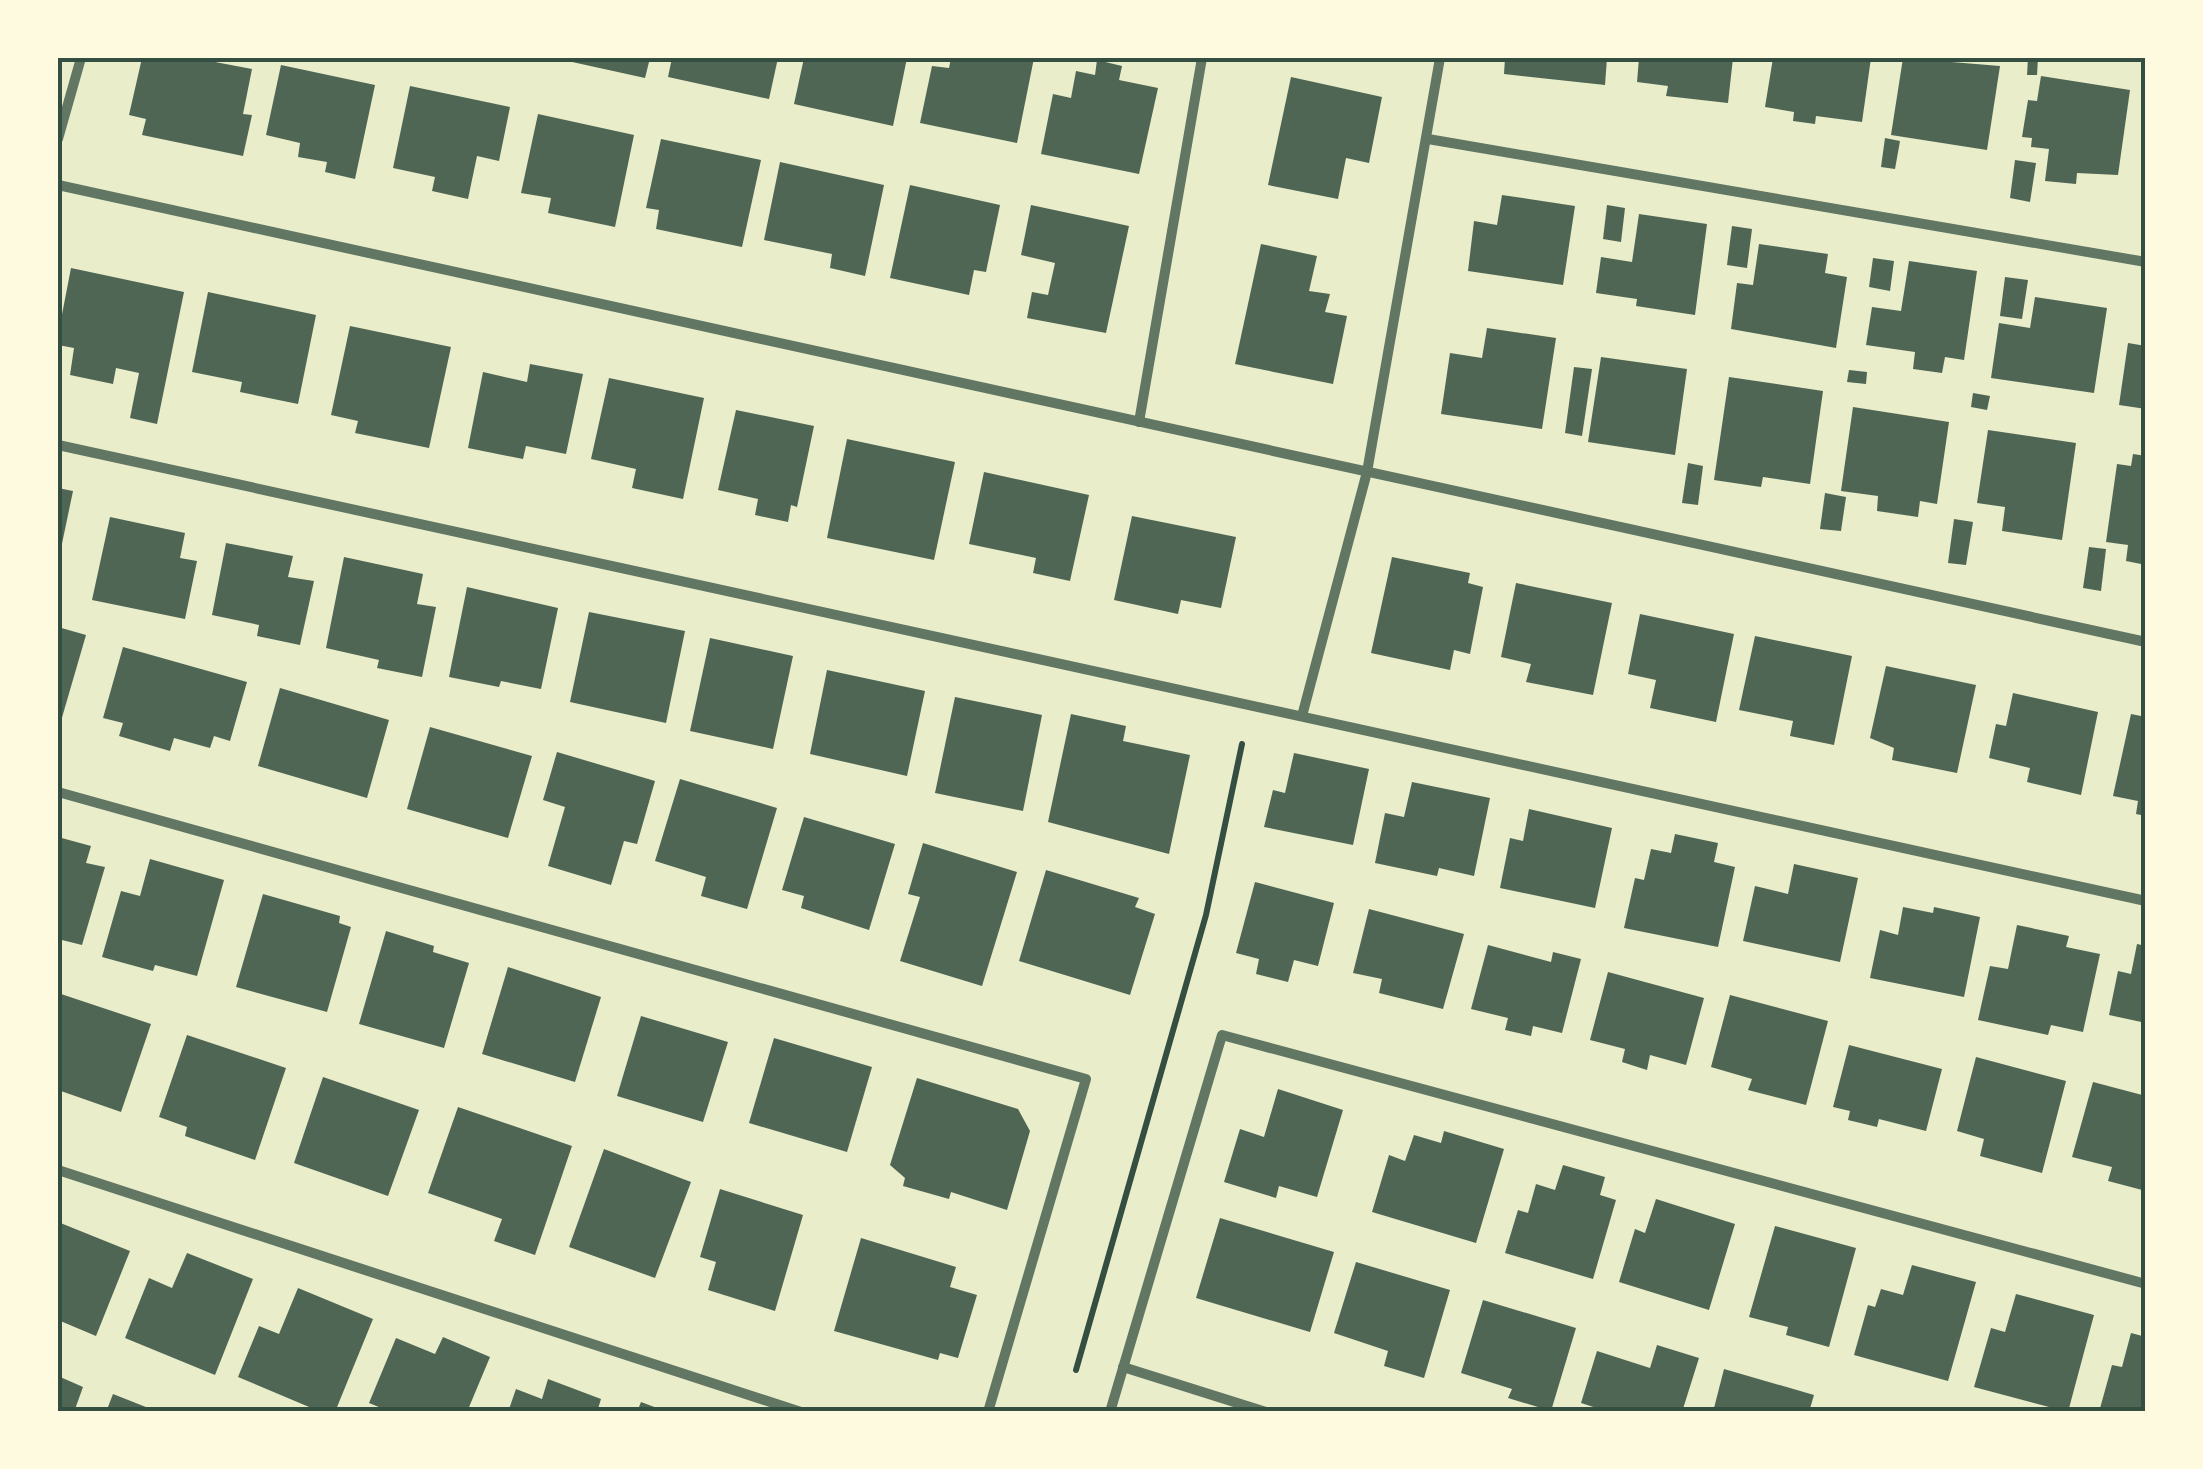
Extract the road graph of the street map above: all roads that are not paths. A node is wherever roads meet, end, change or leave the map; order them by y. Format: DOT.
graph roads {
  1 [pos="81,58"];
  2 [pos="1202,58"];
  3 [pos="1440,58"];
  4 [pos="58,139"];
  5 [pos="1428,139"];
  6 [pos="58,185"];
  7 [pos="2146,262"];
  8 [pos="1140,422"];
  9 [pos="58,445"];
  10 [pos="1367,472"];
  11 [pos="2146,642"];
  12 [pos="1302,716"];
  13 [pos="58,792"];
  14 [pos="2146,900"];
  15 [pos="58,1170"];
  16 [pos="2146,1284"];
  17 [pos="1123,1368"];
  18 [pos="801,1412"];
  19 [pos="988,1412"];
  20 [pos="1110,1412"];
  21 [pos="1266,1412"];
  1 -- 4 [label="street"];
  2 -- 8 [label="street"];
  3 -- 5 [label="street"];
  5 -- 7 [label="street"];
  5 -- 10 [label="street"];
  6 -- 8 [label="street"];
  8 -- 10 [label="street"];
  9 -- 12 [label="street"];
  10 -- 11 [label="street"];
  10 -- 12 [label="street"];
  12 -- 14 [label="street"];
  13 -- 19 [label="street"];
  15 -- 18 [label="street"];
  16 -- 17 [label="street"];
  17 -- 20 [label="street"];
  17 -- 21 [label="street"];
}
